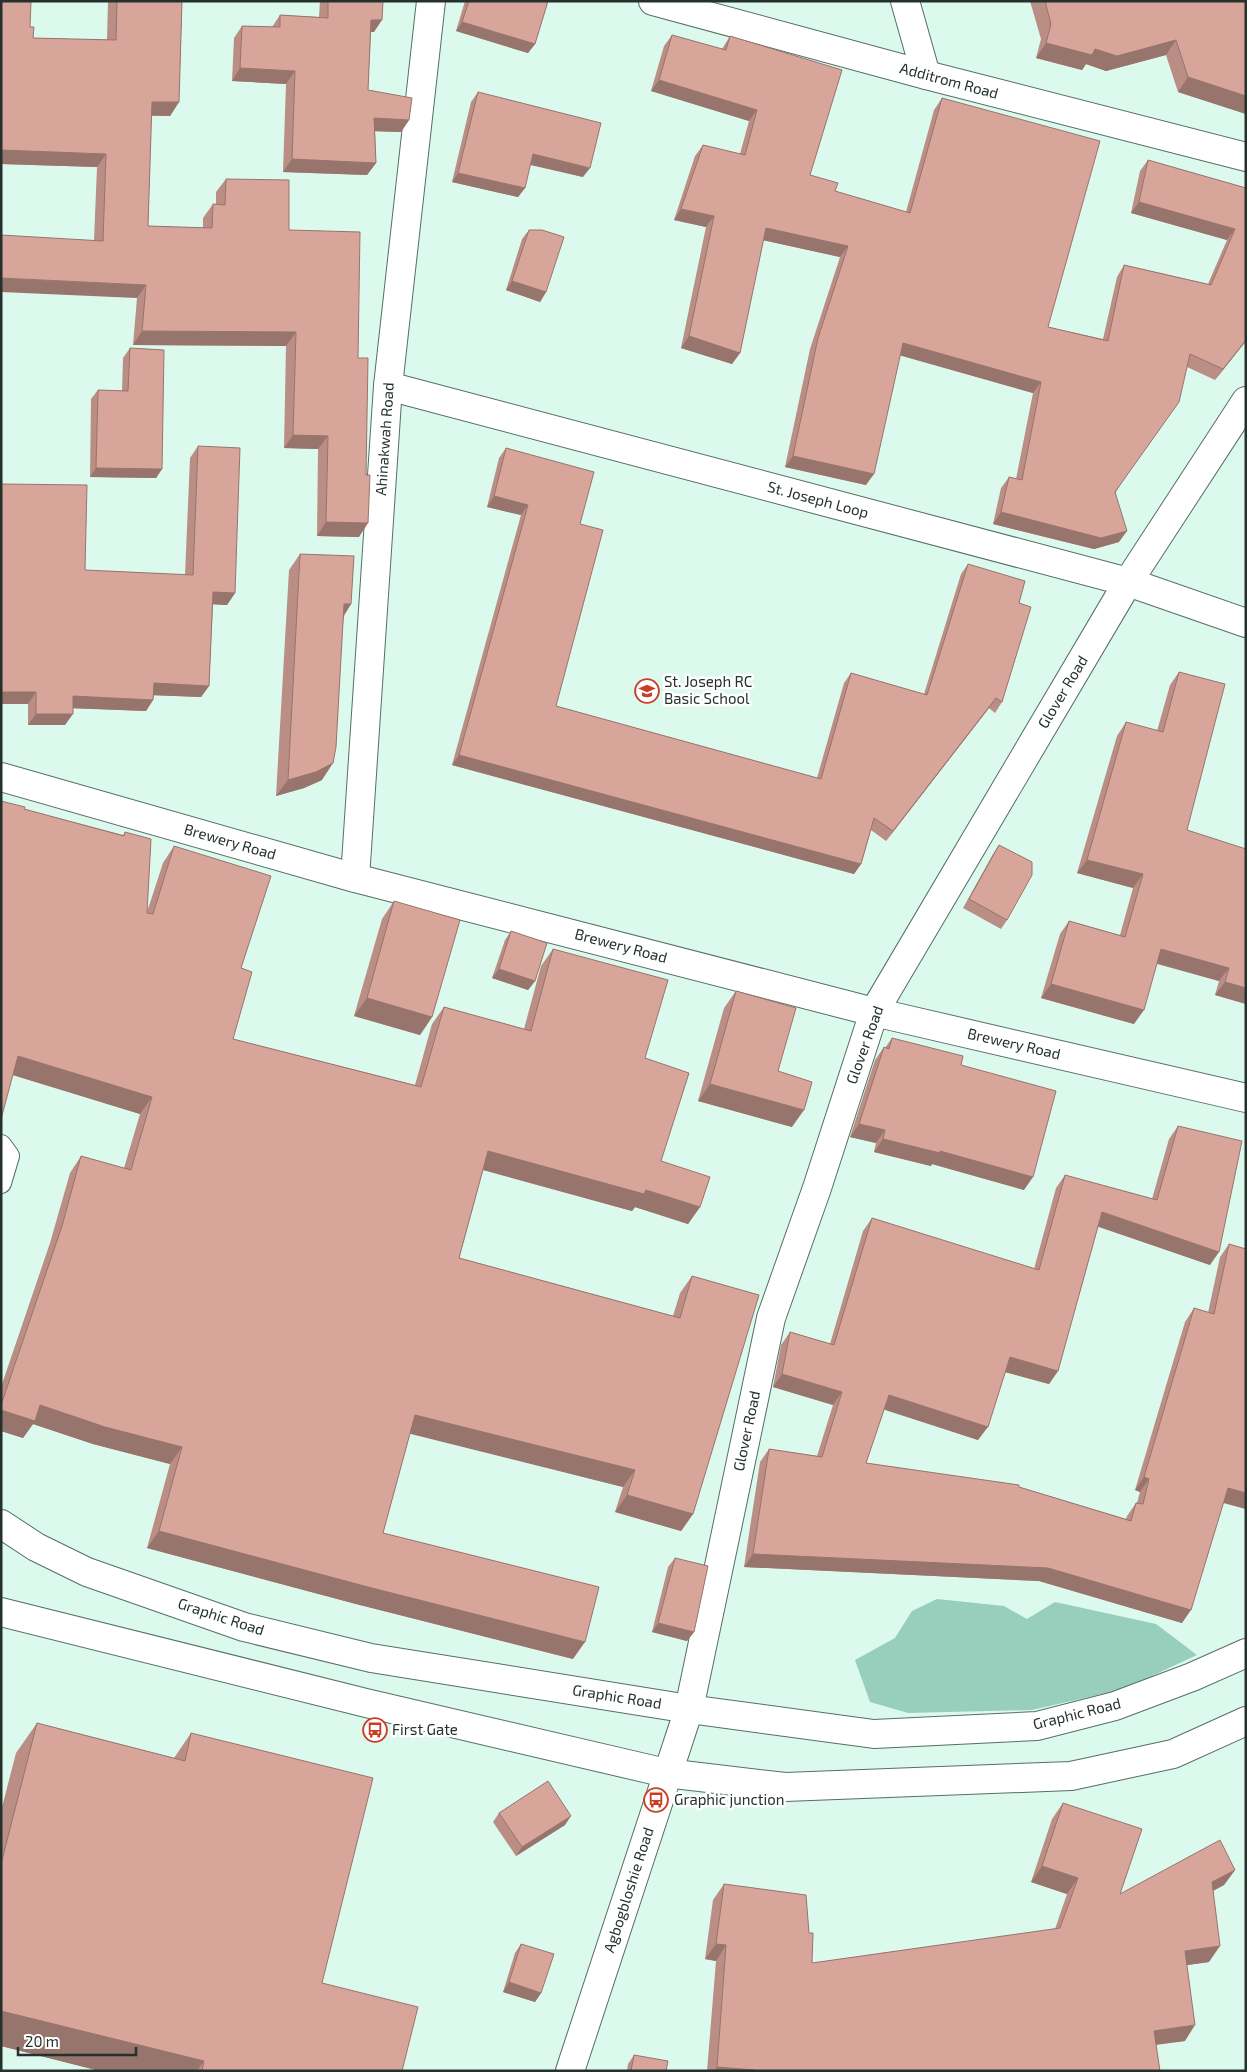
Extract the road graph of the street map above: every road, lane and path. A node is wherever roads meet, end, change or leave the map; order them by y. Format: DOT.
graph roads {
  1 [pos="431,1"];
  2 [pos="653,1"];
  3 [pos="906,1"];
  4 [pos="926,75"];
  5 [pos="1246,157"];
  6 [pos="388,386"];
  7 [pos="1246,401"];
  8 [pos="1128,582"];
  9 [pos="1246,623"];
  10 [pos="1,777"];
  11 [pos="355,878"];
  12 [pos="874,1012"];
  13 [pos="1246,1098"];
  14 [pos="1,1145"];
  15 [pos="1,1183"];
  16 [pos="1,1524"];
  17 [pos="1,1612"];
  18 [pos="1246,1653"];
  19 [pos="689,1709"];
  20 [pos="1246,1721"];
  21 [pos="666,1773"];
  22 [pos="570,2071"];
  1 -- 6 [label="street, Ahinakwah Road"];
  2 -- 4 [label="street, Additrom Road"];
  3 -- 4 [label="street"];
  4 -- 5 [label="street, Additrom Road"];
  6 -- 8 [label="street, St. Joseph Loop"];
  6 -- 11 [label="street, Ahinakwah Road"];
  7 -- 8 [label="street, Glover Road"];
  8 -- 9 [label="street, St. Joseph Loop"];
  8 -- 12 [label="street, Glover Road"];
  10 -- 11 [label="street, Brewery Road"];
  11 -- 12 [label="street, Brewery Road"];
  12 -- 13 [label="street, Brewery Road"];
  12 -- 19 [label="street, Glover Road"];
  14 -- 15 [label="lane"];
  16 -- 19 [label="street, Graphic Road"];
  17 -- 21 [label="street"];
  18 -- 19 [label="street, Graphic Road"];
  19 -- 21 [label="street, Agbogbloshie Road"];
  20 -- 21 [label="street"];
  21 -- 22 [label="street, Agbogbloshie Road"];
}
